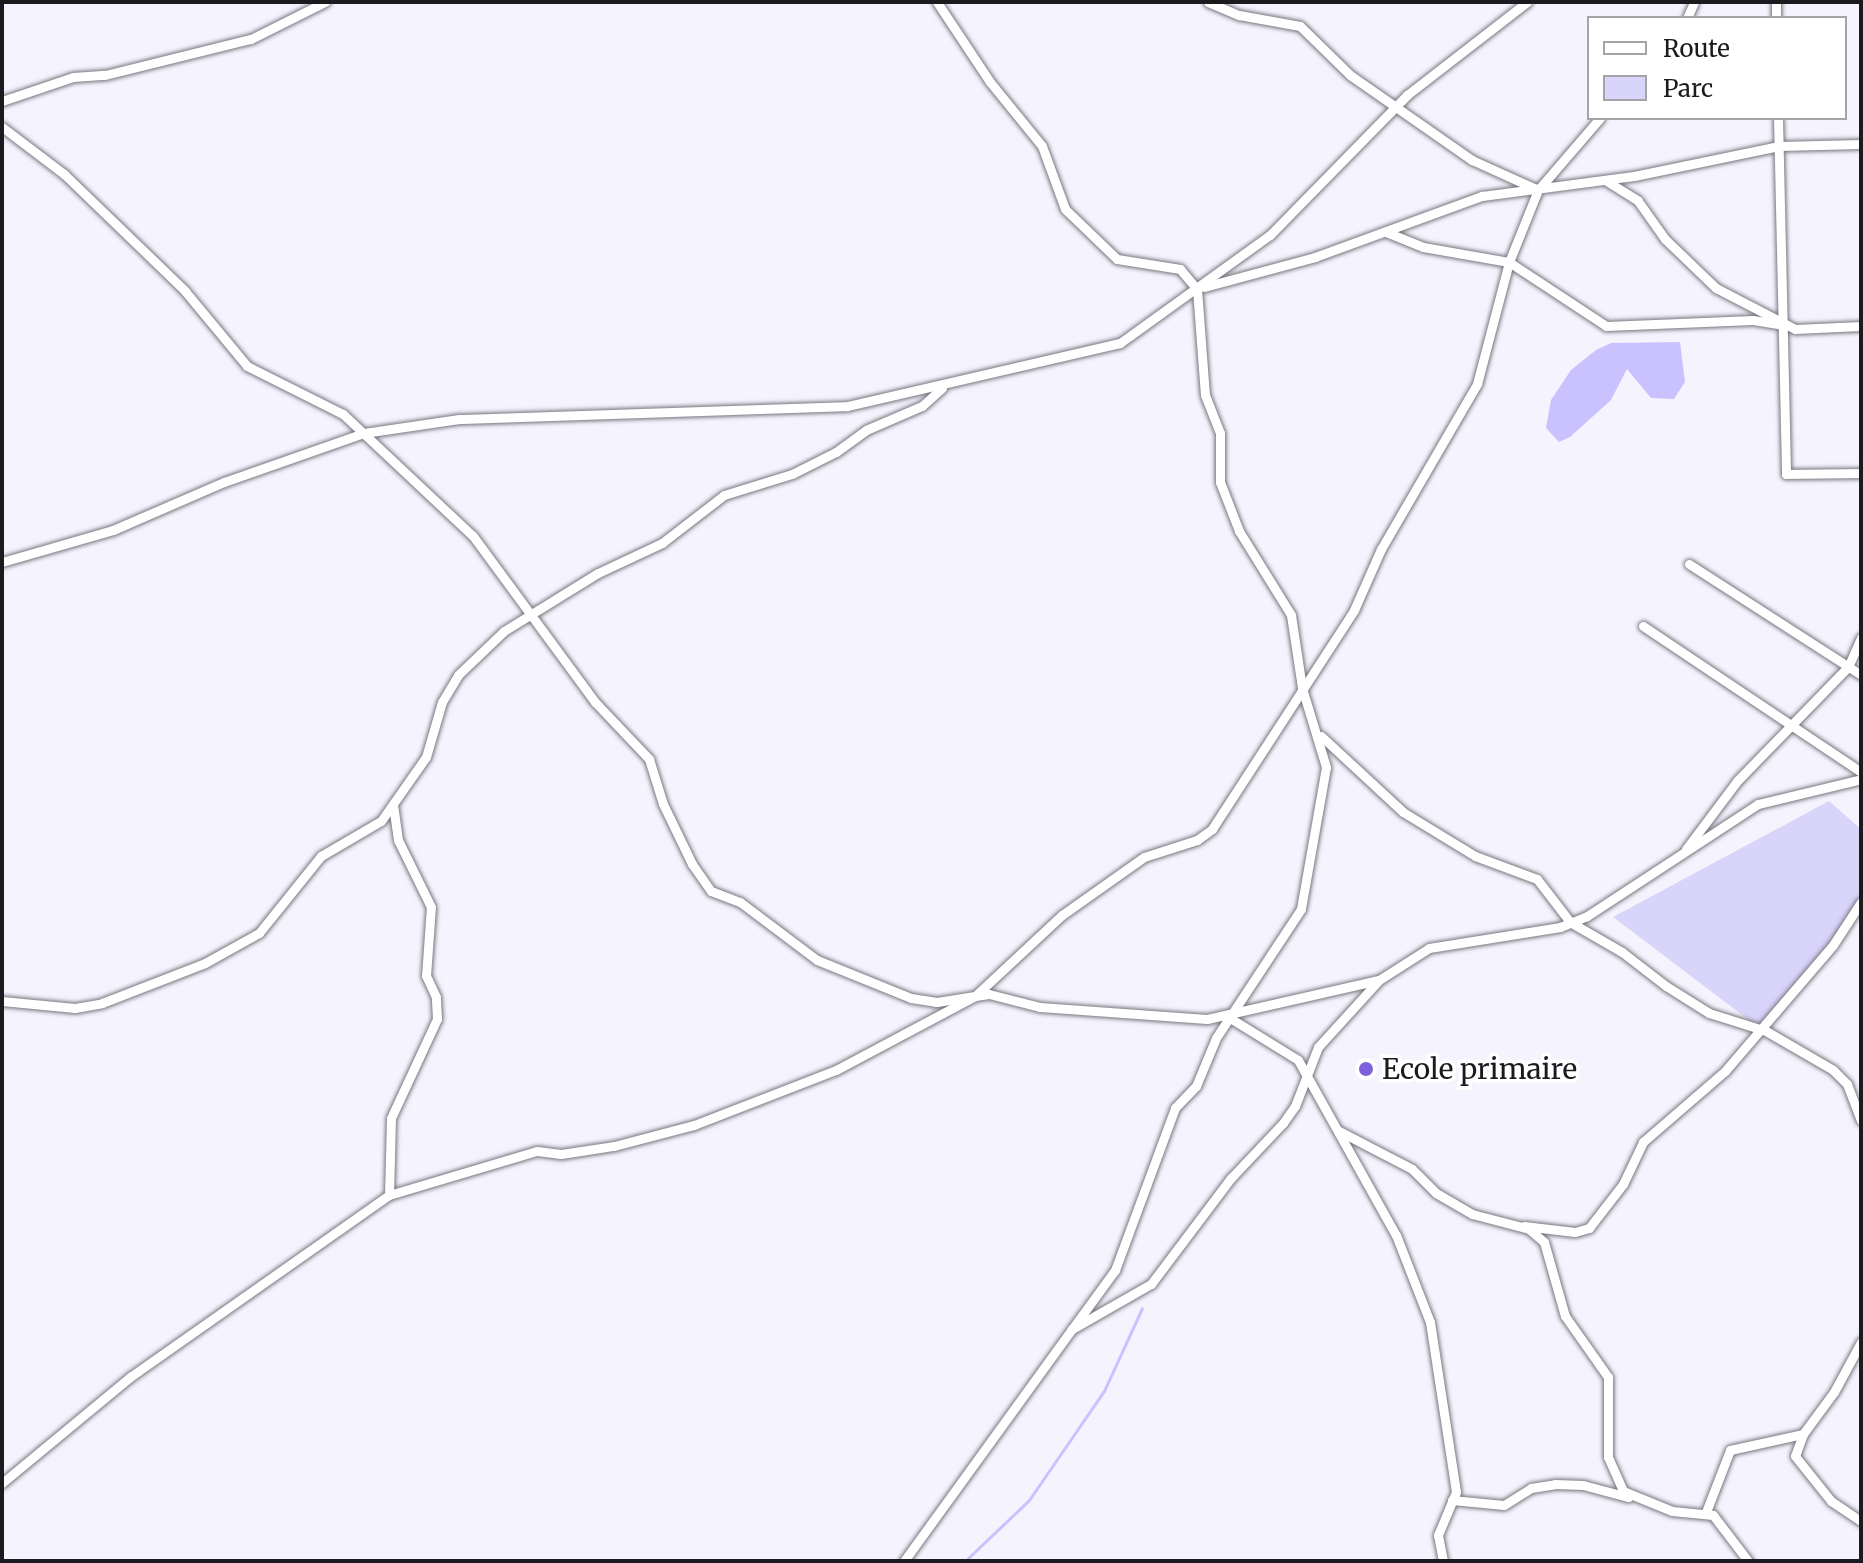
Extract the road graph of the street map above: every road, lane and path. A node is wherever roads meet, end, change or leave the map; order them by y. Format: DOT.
graph roads {
  1 [pos="325,2"];
  2 [pos="937,2"];
  3 [pos="1208,2"];
  4 [pos="1527,2"];
  5 [pos="2,101"];
  6 [pos="1395,107"];
  7 [pos="1598,120"];
  8 [pos="1778,120"];
  9 [pos="2,127"];
  10 [pos="1861,144"];
  11 [pos="1779,146"];
  12 [pos="1605,180"];
  13 [pos="1538,190"];
  14 [pos="1386,232"];
  15 [pos="1509,262"];
  16 [pos="1197,289"];
  17 [pos="1783,325"];
  18 [pos="1861,326"];
  19 [pos="944,385"];
  20 [pos="364,433"];
  21 [pos="1861,473"];
  22 [pos="2,562"];
  23 [pos="1689,564"];
  24 [pos="534,612"];
  25 [pos="1643,626"];
  26 [pos="1861,638"];
  27 [pos="1848,667"];
  28 [pos="1861,675"];
  29 [pos="1302,688"];
  30 [pos="1791,725"];
  31 [pos="1319,733"];
  32 [pos="1861,772"];
  33 [pos="1861,779"];
  34 [pos="393,805"];
  35 [pos="1682,855"];
  36 [pos="1861,902"];
  37 [pos="1570,922"];
  38 [pos="1379,980"];
  39 [pos="975,996"];
  40 [pos="2,1001"];
  41 [pos="1230,1018"];
  42 [pos="1762,1030"];
  43 [pos="1305,1076"];
  44 [pos="1861,1120"];
  45 [pos="1339,1131"];
  46 [pos="389,1195"];
  47 [pos="1520,1227"];
  48 [pos="1072,1329"];
  49 [pos="1861,1342"];
  50 [pos="1803,1434"];
  51 [pos="2,1483"];
  52 [pos="1631,1498"];
  53 [pos="1452,1500"];
  54 [pos="1706,1512"];
  55 [pos="1861,1521"];
  56 [pos="904,1561"];
  57 [pos="1443,1561"];
  58 [pos="1748,1561"];
  1 -- 5 [label="street"];
  2 -- 16 [label="street"];
  3 -- 6 [label="street"];
  4 -- 6 [label="street"];
  6 -- 13 [label="street"];
  6 -- 16 [label="street"];
  7 -- 13 [label="street"];
  8 -- 11 [label="street"];
  9 -- 20 [label="street"];
  10 -- 11 [label="street"];
  11 -- 12 [label="street"];
  11 -- 17 [label="street"];
  12 -- 13 [label="street"];
  12 -- 17 [label="street"];
  13 -- 14 [label="street"];
  13 -- 15 [label="street"];
  14 -- 15 [label="street"];
  14 -- 16 [label="street"];
  15 -- 17 [label="street"];
  15 -- 29 [label="street"];
  16 -- 19 [label="street"];
  16 -- 29 [label="street"];
  17 -- 18 [label="street"];
  17 -- 21 [label="street"];
  19 -- 20 [label="street"];
  19 -- 24 [label="street"];
  20 -- 22 [label="street"];
  20 -- 24 [label="street"];
  23 -- 27 [label="street"];
  24 -- 34 [label="street"];
  24 -- 39 [label="street"];
  25 -- 30 [label="street"];
  26 -- 27 [label="street"];
  27 -- 28 [label="street"];
  27 -- 30 [label="street"];
  29 -- 31 [label="street"];
  29 -- 39 [label="street"];
  30 -- 32 [label="street"];
  30 -- 35 [label="street"];
  31 -- 37 [label="street"];
  31 -- 41 [label="street"];
  33 -- 35 [label="street"];
  34 -- 40 [label="street"];
  34 -- 46 [label="street"];
  35 -- 37 [label="street"];
  36 -- 42 [label="street"];
  37 -- 38 [label="street"];
  37 -- 42 [label="street"];
  38 -- 41 [label="street"];
  38 -- 43 [label="street"];
  39 -- 41 [label="street"];
  39 -- 46 [label="street"];
  41 -- 43 [label="street"];
  41 -- 48 [label="street"];
  42 -- 44 [label="street"];
  42 -- 47 [label="street"];
  43 -- 45 [label="street"];
  43 -- 48 [label="street"];
  45 -- 47 [label="street"];
  45 -- 53 [label="street"];
  46 -- 51 [label="street"];
  47 -- 52 [label="street"];
  48 -- 56 [label="street"];
  49 -- 50 [label="street"];
  50 -- 54 [label="street"];
  50 -- 55 [label="street"];
  52 -- 53 [label="street"];
  52 -- 54 [label="street"];
  53 -- 57 [label="street"];
  54 -- 58 [label="street"];
}
